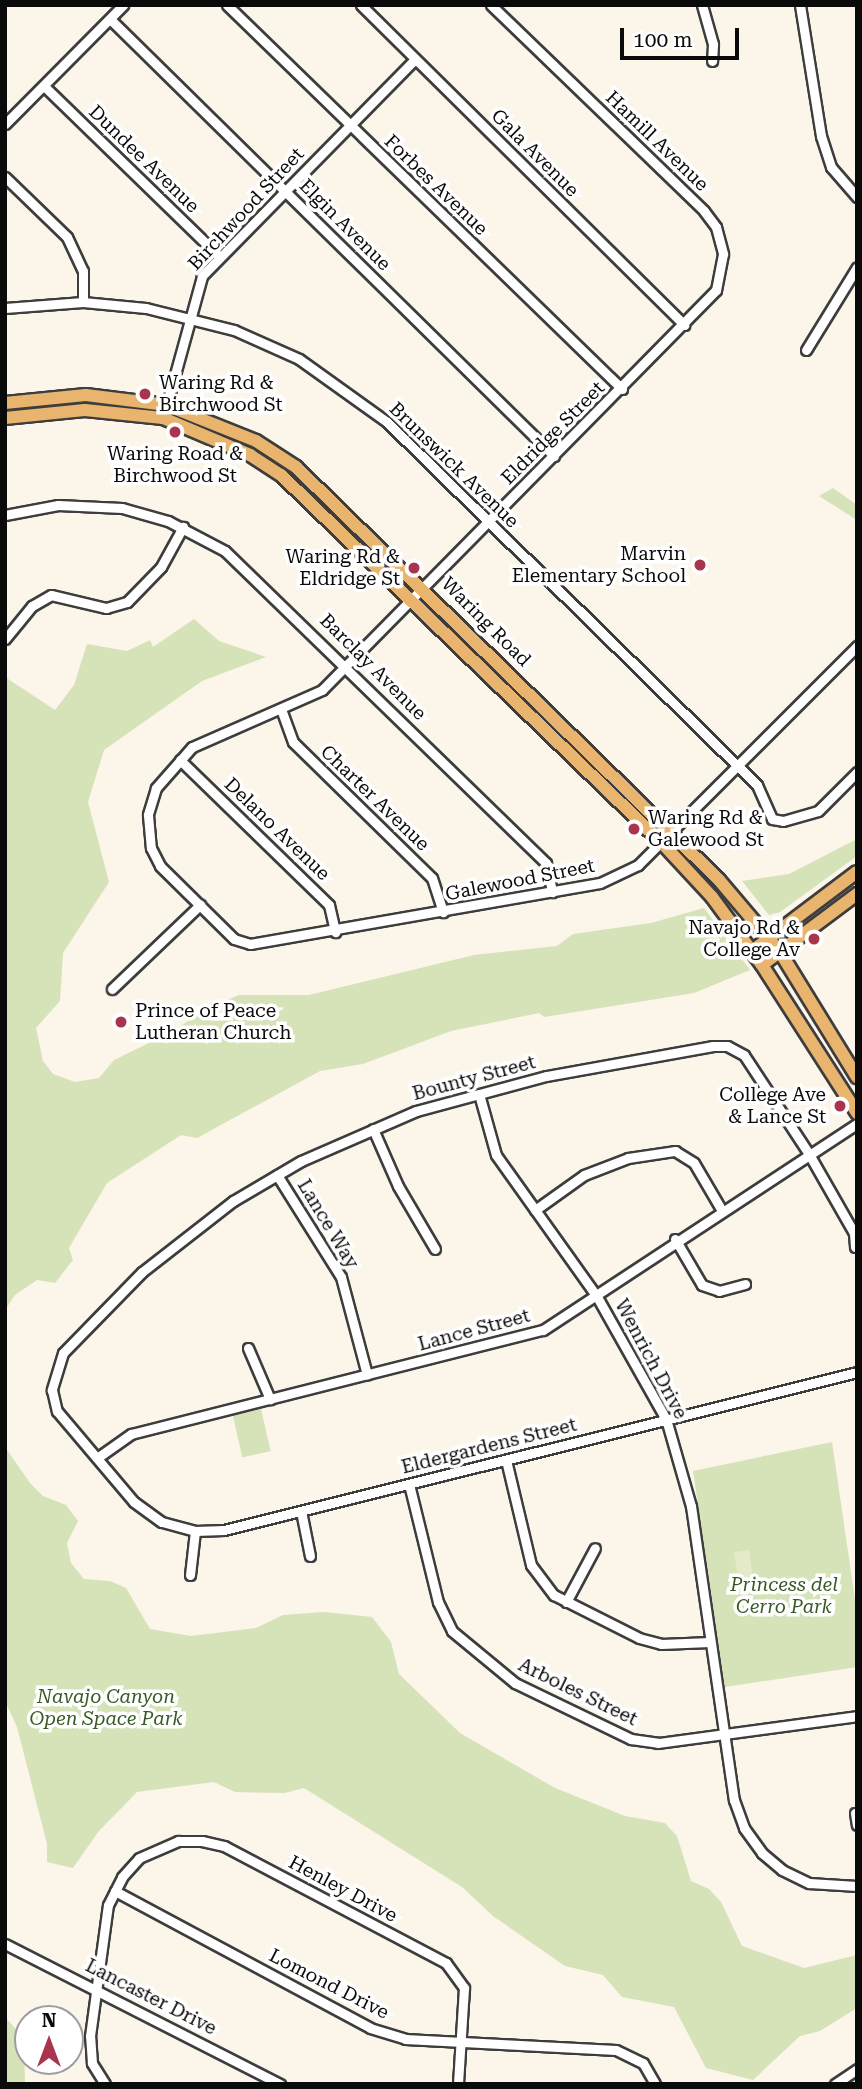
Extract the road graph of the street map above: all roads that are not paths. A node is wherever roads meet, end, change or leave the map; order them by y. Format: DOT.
graph roads {
  1 [pos="123,5"];
  2 [pos="227,5"];
  3 [pos="361,5"];
  4 [pos="491,5"];
  5 [pos="702,5"];
  6 [pos="800,5"];
  7 [pos="110,19"];
  8 [pos="415,59"];
  9 [pos="712,61"];
  10 [pos="44,86"];
  11 [pos="5,124"];
  12 [pos="350,125"];
  13 [pos="5,177"];
  14 [pos="286,191"];
  15 [pos="857,197"];
  16 [pos="220,257"];
  17 [pos="857,267"];
  18 [pos="83,302"];
  19 [pos="5,308"];
  20 [pos="188,316"];
  21 [pos="684,325"];
  22 [pos="806,350"];
  23 [pos="622,388"];
  24 [pos="5,403"];
  25 [pos="166,405"];
  26 [pos="5,418"];
  27 [pos="163,418"];
  28 [pos="554,456"];
  29 [pos="5,515"];
  30 [pos="488,522"];
  31 [pos="183,527"];
  32 [pos="425,588"];
  33 [pos="413,600"];
  34 [pos="5,639"];
  35 [pos="857,646"];
  36 [pos="348,666"];
  37 [pos="281,709"];
  38 [pos="180,760"];
  39 [pos="737,765"];
  40 [pos="857,772"];
  41 [pos="672,833"];
  42 [pos="662,843"];
  43 [pos="857,872"];
  44 [pos="552,892"];
  45 [pos="857,894"];
  46 [pos="200,905"];
  47 [pos="443,912"];
  48 [pos="335,932"];
  49 [pos="770,939"];
  50 [pos="266,944"];
  51 [pos="752,951"];
  52 [pos="780,952"];
  53 [pos="762,965"];
  54 [pos="112,989"];
  55 [pos="857,1077"];
  56 [pos="479,1094"];
  57 [pos="857,1113"];
  58 [pos="857,1124"];
  59 [pos="373,1129"];
  60 [pos="808,1154"];
  61 [pos="276,1175"];
  62 [pos="721,1209"];
  63 [pos="534,1210"];
  64 [pos="675,1239"];
  65 [pos="855,1247"];
  66 [pos="435,1249"];
  67 [pos="745,1284"];
  68 [pos="596,1295"];
  69 [pos="248,1348"];
  70 [pos="63,1353"];
  71 [pos="857,1372"];
  72 [pos="367,1375"];
  73 [pos="270,1399"];
  74 [pos="666,1419"];
  75 [pos="97,1458"];
  76 [pos="506,1460"];
  77 [pos="409,1483"];
  78 [pos="301,1511"];
  79 [pos="195,1531"];
  80 [pos="595,1548"];
  81 [pos="310,1556"];
  82 [pos="190,1575"];
  83 [pos="566,1602"];
  84 [pos="710,1642"];
  85 [pos="857,1716"];
  86 [pos="725,1737"];
  87 [pos="855,1813"];
  88 [pos="857,1825"];
  89 [pos="857,1886"];
  90 [pos="115,1891"];
  91 [pos="5,1944"];
  92 [pos="96,1987"];
  93 [pos="461,2041"];
  94 [pos="857,2069"];
  95 [pos="105,2084"];
  96 [pos="280,2084"];
  97 [pos="458,2084"];
  98 [pos="655,2084"];
  99 [pos="835,2084"];
  1 -- 7 [label="street"];
  2 -- 12 [label="street, Forbes Avenue"];
  3 -- 8 [label="street, Gala Avenue"];
  4 -- 21 [label="street, Hamill Avenue"];
  5 -- 9 [label="street"];
  6 -- 15 [label="street"];
  7 -- 10 [label="street"];
  7 -- 14 [label="street, Elgin Avenue"];
  8 -- 12 [label="street, Birchwood Street"];
  8 -- 21 [label="street, Gala Avenue"];
  10 -- 11 [label="street"];
  10 -- 16 [label="street, Dundee Avenue"];
  12 -- 14 [label="street, Birchwood Street"];
  12 -- 23 [label="street, Forbes Avenue"];
  13 -- 18 [label="street"];
  14 -- 16 [label="street, Birchwood Street"];
  14 -- 28 [label="street, Elgin Avenue"];
  16 -- 20 [label="street, Birchwood Street"];
  17 -- 22 [label="street"];
  18 -- 19 [label="street, Brunswick Avenue"];
  18 -- 20 [label="street, Brunswick Avenue"];
  20 -- 25 [label="street, Birchwood Street"];
  20 -- 30 [label="street, Brunswick Avenue"];
  21 -- 23 [label="street, Eldridge Street"];
  23 -- 28 [label="street, Eldridge Street"];
  24 -- 25 [label="main road, Waring Road"];
  25 -- 27 [label="street, Birchwood Street"];
  25 -- 32 [label="main road, Waring Road"];
  26 -- 27 [label="main road, Waring Road"];
  27 -- 33 [label="main road, Waring Road"];
  28 -- 30 [label="street, Eldridge Street"];
  29 -- 31 [label="street, Barclay Avenue"];
  30 -- 32 [label="street, Eldridge Street"];
  30 -- 39 [label="street, Brunswick Avenue"];
  31 -- 34 [label="street"];
  31 -- 36 [label="street, Barclay Avenue"];
  32 -- 33 [label="street, Eldridge Street"];
  32 -- 41 [label="main road, Waring Road"];
  33 -- 36 [label="street, Eldridge Street"];
  33 -- 42 [label="main road, Waring Road"];
  35 -- 39 [label="street, Galewood Street"];
  36 -- 37 [label="street, Eldridge Street"];
  36 -- 44 [label="street, Barclay Avenue"];
  37 -- 38 [label="street, Eldridge Street"];
  37 -- 47 [label="street, Charter Avenue"];
  38 -- 46 [label="street, Eldridge Street"];
  38 -- 48 [label="street, Delano Avenue"];
  39 -- 40 [label="street, Brunswick Avenue"];
  39 -- 41 [label="street, Galewood Street"];
  41 -- 42 [label="street, Galewood Street"];
  41 -- 49 [label="main road, Waring Road"];
  42 -- 44 [label="street, Galewood Street"];
  42 -- 51 [label="main road, Waring Road"];
  43 -- 49 [label="main road"];
  44 -- 47 [label="street, Galewood Street"];
  45 -- 52 [label="main road"];
  46 -- 50 [label="street, Eldridge Street"];
  46 -- 54 [label="street"];
  47 -- 48 [label="street, Galewood Street"];
  48 -- 50 [label="street, Galewood Street"];
  49 -- 51 [label="main road"];
  49 -- 52 [label="main road, Waring Road"];
  51 -- 53 [label="main road, Waring Road"];
  52 -- 53 [label="main road"];
  52 -- 55 [label="main road, Waring Road"];
  53 -- 57 [label="main road, Waring Road"];
  56 -- 59 [label="street, Bounty Street"];
  56 -- 60 [label="street, Bounty Street"];
  56 -- 63 [label="street, Wenrich Drive"];
  58 -- 60 [label="street, Lance Street"];
  59 -- 61 [label="street, Bounty Street"];
  59 -- 66 [label="street"];
  60 -- 62 [label="street, Lance Street"];
  60 -- 65 [label="street, Bounty Street"];
  61 -- 70 [label="street, Bounty Street"];
  61 -- 72 [label="street, Lance Way"];
  62 -- 63 [label="street"];
  62 -- 64 [label="street, Lance Street"];
  63 -- 68 [label="street, Wenrich Drive"];
  64 -- 67 [label="street"];
  64 -- 68 [label="street, Lance Street"];
  68 -- 72 [label="street, Lance Street"];
  68 -- 74 [label="street, Wenrich Drive"];
  69 -- 73 [label="street"];
  70 -- 75 [label="street, Eldergardens Street"];
  71 -- 74 [label="street, Eldergardens Street"];
  72 -- 73 [label="street, Lance Street"];
  73 -- 75 [label="street, Lance Street"];
  74 -- 76 [label="street, Eldergardens Street"];
  74 -- 84 [label="street, Wenrich Drive"];
  75 -- 79 [label="street, Eldergardens Street"];
  76 -- 77 [label="street, Eldergardens Street"];
  76 -- 83 [label="street"];
  77 -- 78 [label="street, Eldergardens Street"];
  77 -- 86 [label="street, Arboles Street"];
  78 -- 79 [label="street, Eldergardens Street"];
  78 -- 81 [label="street"];
  79 -- 82 [label="street"];
  80 -- 83 [label="street"];
  83 -- 84 [label="street"];
  84 -- 86 [label="street, Wenrich Drive"];
  85 -- 86 [label="street, Arboles Street"];
  86 -- 89 [label="street, Wenrich Drive"];
  87 -- 88 [label="street"];
  90 -- 92 [label="street"];
  90 -- 93 [label="street, Lomond Drive"];
  90 -- 93 [label="street, Henley Drive"];
  91 -- 92 [label="street, Lancaster Drive"];
  92 -- 95 [label="street"];
  92 -- 96 [label="street, Lancaster Drive"];
  93 -- 97 [label="street"];
  93 -- 98 [label="street, Lomond Drive"];
  94 -- 99 [label="street"];
}
